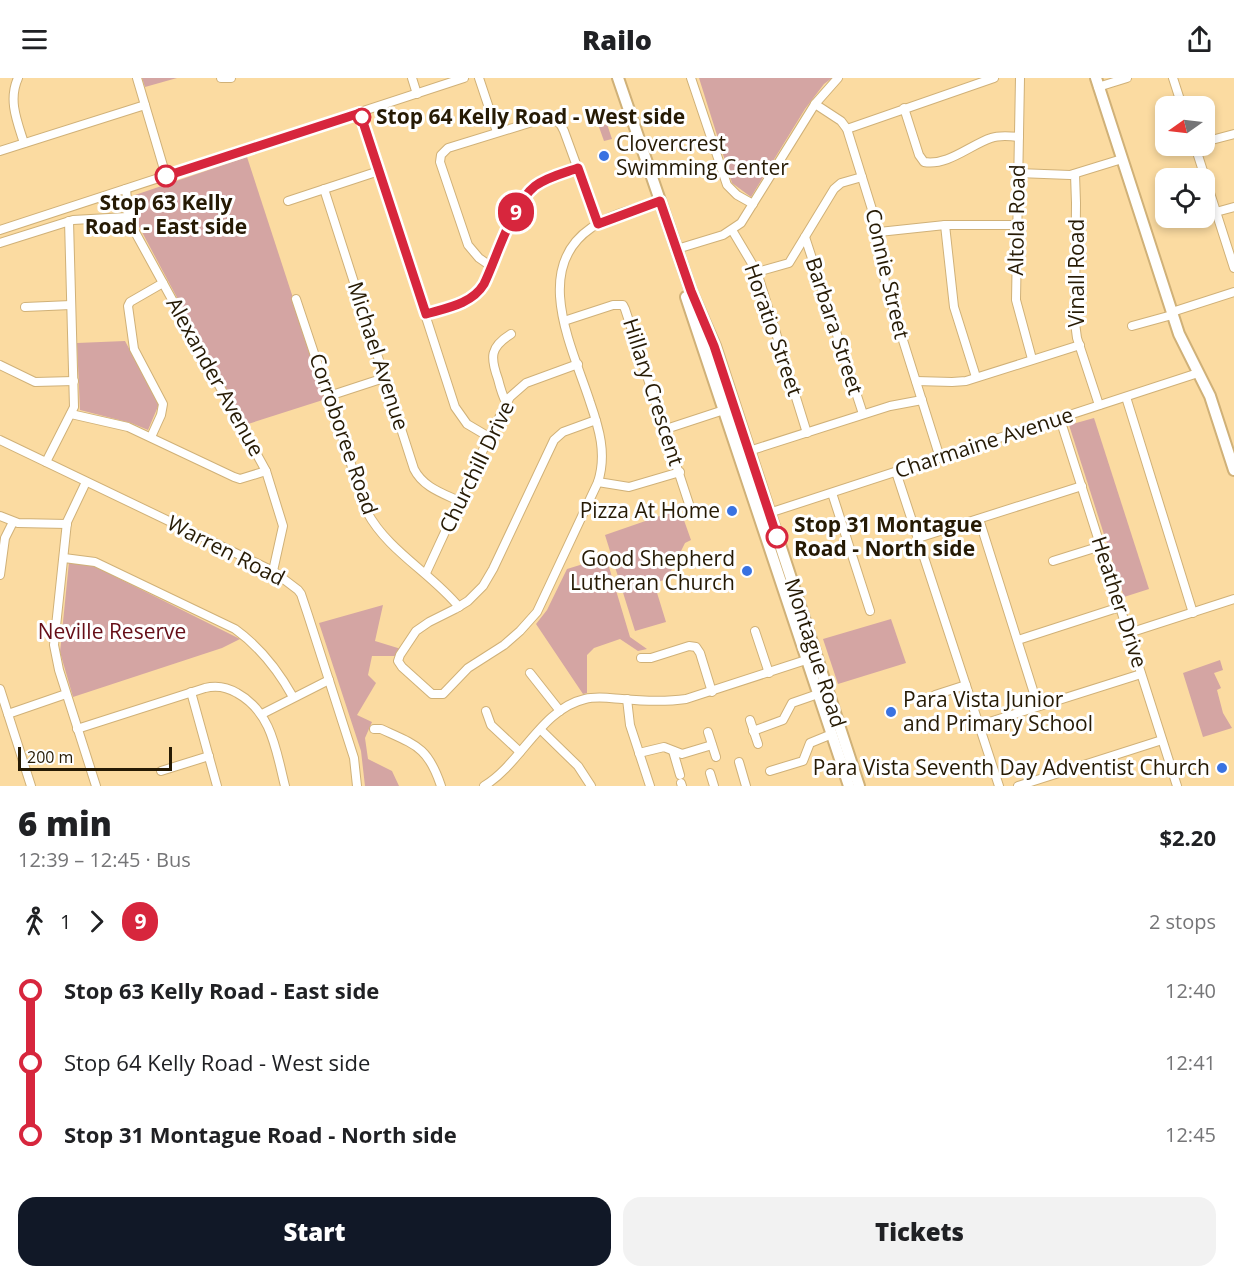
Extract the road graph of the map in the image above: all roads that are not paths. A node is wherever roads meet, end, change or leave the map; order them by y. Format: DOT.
graph roads {
  1 [pos="18,78"];
  2 [pos="137,78"];
  3 [pos="221,78"];
  4 [pos="231,78"];
  5 [pos="412,78"];
  6 [pos="464,78"];
  7 [pos="479,78"];
  8 [pos="612,78"];
  9 [pos="618,78"];
  10 [pos="691,78"];
  11 [pos="838,78"];
  12 [pos="994,78"];
  13 [pos="1020,78"];
  14 [pos="1127,78"];
  15 [pos="1173,78"];
  16 [pos="1097,82"];
  17 [pos="417,94"];
  18 [pos="1179,96"];
  19 [pos="815,104"];
  20 [pos="146,105"];
  21 [pos="904,108"];
  22 [pos="360,113"];
  23 [pos="846,129"];
  24 [pos="497,132"];
  25 [pos="1234,134"];
  26 [pos="1019,137"];
  27 [pos="1215,139"];
  28 [pos="24,143"];
  29 [pos="0,150"];
  30 [pos="1198,156"];
  31 [pos="1122,159"];
  32 [pos="578,168"];
  33 [pos="379,171"];
  34 [pos="1018,173"];
  35 [pos="1075,174"];
  36 [pos="166,176"];
  37 [pos="862,177"];
  38 [pos="126,189"];
  39 [pos="324,189"];
  40 [pos="288,201"];
  41 [pos="657,202"];
  42 [pos="753,204"];
  43 [pos="1234,207"];
  44 [pos="1216,212"];
  45 [pos="127,217"];
  46 [pos="69,222"];
  47 [pos="598,224"];
  48 [pos="945,225"];
  49 [pos="1017,225"];
  50 [pos="0,230"];
  51 [pos="732,230"];
  52 [pos="879,232"];
  53 [pos="805,237"];
  54 [pos="0,243"];
  55 [pos="674,249"];
  56 [pos="492,267"];
  57 [pos="1234,268"];
  58 [pos="757,272"];
  59 [pos="163,283"];
  60 [pos="1234,292"];
  61 [pos="296,298"];
  62 [pos="71,305"];
  63 [pos="25,307"];
  64 [pos="1172,313"];
  65 [pos="426,314"];
  66 [pos="564,321"];
  67 [pos="1132,327"];
  68 [pos="511,334"];
  69 [pos="1080,345"];
  70 [pos="1032,359"];
  71 [pos="578,364"];
  72 [pos="0,365"];
  73 [pos="1198,373"];
  74 [pos="976,377"];
  75 [pos="384,378"];
  76 [pos="74,381"];
  77 [pos="916,381"];
  78 [pos="329,396"];
  79 [pos="1126,397"];
  80 [pos="922,400"];
  81 [pos="506,402"];
  82 [pos="1099,405"];
  83 [pos="729,408"];
  84 [pos="71,414"];
  85 [pos="862,414"];
  86 [pos="1060,418"];
  87 [pos="596,420"];
  88 [pos="666,429"];
  89 [pos="807,433"];
  90 [pos="151,437"];
  91 [pos="489,437"];
  92 [pos="0,440"];
  93 [pos="749,451"];
  94 [pos="940,458"];
  95 [pos="46,462"];
  96 [pos="1234,470"];
  97 [pos="266,471"];
  98 [pos="680,472"];
  99 [pos="896,472"];
  100 [pos="86,482"];
  101 [pos="598,482"];
  102 [pos="1082,486"];
  103 [pos="832,493"];
  104 [pos="459,501"];
  105 [pos="689,504"];
  106 [pos="764,515"];
  107 [pos="0,516"];
  108 [pos="979,519"];
  109 [pos="13,522"];
  110 [pos="67,524"];
  111 [pos="918,538"];
  112 [pos="1101,546"];
  113 [pos="64,558"];
  114 [pos="1,560"];
  115 [pos="1053,561"];
  116 [pos="273,571"];
  117 [pos="426,573"];
  118 [pos="0,575"];
  119 [pos="1234,599"];
  120 [pos="459,607"];
  121 [pos="1120,607"];
  122 [pos="870,611"];
  123 [pos="1193,613"];
  124 [pos="755,631"];
  125 [pos="1129,633"];
  126 [pos="1018,640"];
  127 [pos="641,658"];
  128 [pos="812,659"];
  129 [pos="530,673"];
  130 [pos="769,673"];
  131 [pos="1141,674"];
  132 [pos="329,680"];
  133 [pos="966,685"];
  134 [pos="0,689"];
  135 [pos="191,692"];
  136 [pos="712,692"];
  137 [pos="66,694"];
  138 [pos="818,694"];
  139 [pos="935,695"];
  140 [pos="293,697"];
  141 [pos="627,699"];
  142 [pos="1038,706"];
  143 [pos="486,711"];
  144 [pos="560,711"];
  145 [pos="8,714"];
  146 [pos="262,714"];
  147 [pos="750,720"];
  148 [pos="980,725"];
  149 [pos="77,729"];
  150 [pos="374,729"];
  151 [pos="541,730"];
  152 [pos="753,731"];
  153 [pos="708,732"];
  154 [pos="832,734"];
  155 [pos="1162,740"];
  156 [pos="758,744"];
  157 [pos="712,745"];
  158 [pos="673,751"];
  159 [pos="520,752"];
  160 [pos="639,753"];
  161 [pos="210,756"];
  162 [pos="716,757"];
  163 [pos="739,762"];
  164 [pos="161,771"];
  165 [pos="770,771"];
  166 [pos="710,773"];
  167 [pos="681,781"];
  168 [pos="490,785"];
  169 [pos="31,786"];
  170 [pos="96,786"];
  171 [pos="217,786"];
  172 [pos="285,786"];
  173 [pos="357,786"];
  174 [pos="441,786"];
  175 [pos="591,786"];
  176 [pos="650,786"];
  177 [pos="714,786"];
  178 [pos="746,786"];
  179 [pos="849,786"];
  180 [pos="859,786"];
  181 [pos="999,786"];
  182 [pos="1018,786"];
  183 [pos="1177,786"];
  1 -- 28 [label="street"];
  2 -- 20 [label="street"];
  3 -- 4 [label="street"];
  5 -- 17 [label="street"];
  6 -- 17 [label="street"];
  7 -- 24 [label="street"];
  8 -- 41 [label="main road, Montague Road"];
  9 -- 41 [label="main road, Montague Road"];
  10 -- 42 [label="street"];
  11 -- 19 [label="street"];
  12 -- 21 [label="street"];
  13 -- 26 [label="street, Altola Road"];
  14 -- 16 [label="street"];
  15 -- 18 [label="street"];
  16 -- 31 [label="main road"];
  17 -- 22 [label="street"];
  19 -- 23 [label="street"];
  19 -- 42 [label="street"];
  20 -- 28 [label="street"];
  20 -- 36 [label="street"];
  21 -- 23 [label="street"];
  21 -- 26 [label="street"];
  22 -- 33 [label="street"];
  22 -- 36 [label="street"];
  23 -- 37 [label="street, Connie Street"];
  24 -- 32 [label="street"];
  24 -- 56 [label="street"];
  25 -- 27 [label="street"];
  26 -- 34 [label="street, Altola Road"];
  28 -- 29 [label="street"];
  30 -- 44 [label="street"];
  31 -- 35 [label="street"];
  31 -- 64 [label="main road"];
  32 -- 47 [label="street"];
  32 -- 56 [label="street"];
  33 -- 39 [label="street"];
  33 -- 65 [label="street"];
  34 -- 35 [label="street"];
  34 -- 49 [label="street, Altola Road"];
  35 -- 69 [label="street, Vinall Road"];
  36 -- 38 [label="street"];
  37 -- 52 [label="street, Connie Street"];
  37 -- 53 [label="street"];
  38 -- 45 [label="street, Alexander Avenue"];
  38 -- 50 [label="street"];
  39 -- 40 [label="street"];
  39 -- 75 [label="street, Michael Avenue"];
  41 -- 47 [label="street"];
  41 -- 55 [label="main road, Montague Road"];
  42 -- 51 [label="street"];
  43 -- 44 [label="street"];
  44 -- 57 [label="street"];
  45 -- 46 [label="street"];
  45 -- 59 [label="street, Alexander Avenue"];
  46 -- 54 [label="street"];
  46 -- 62 [label="street"];
  47 -- 66 [label="street"];
  48 -- 49 [label="street"];
  48 -- 52 [label="street"];
  48 -- 74 [label="street"];
  49 -- 70 [label="street, Altola Road"];
  51 -- 55 [label="street"];
  51 -- 58 [label="street, Horatio Street"];
  52 -- 77 [label="street, Connie Street"];
  53 -- 58 [label="street"];
  53 -- 85 [label="street, Barbara Street"];
  55 -- 83 [label="main road, Montague Road"];
  56 -- 65 [label="street"];
  58 -- 89 [label="street, Horatio Street"];
  59 -- 90 [label="street"];
  59 -- 97 [label="street, Alexander Avenue"];
  60 -- 64 [label="street"];
  61 -- 78 [label="street, Corroboree Road"];
  62 -- 63 [label="street"];
  62 -- 76 [label="street"];
  64 -- 67 [label="street"];
  64 -- 73 [label="main road"];
  65 -- 91 [label="street"];
  66 -- 71 [label="street"];
  66 -- 88 [label="street, Hillary Crescent"];
  68 -- 81 [label="street"];
  69 -- 70 [label="street"];
  69 -- 82 [label="street, Vinall Road"];
  70 -- 74 [label="street"];
  71 -- 81 [label="street, Churchill Drive"];
  71 -- 87 [label="street"];
  72 -- 76 [label="street"];
  73 -- 79 [label="street, Charmaine Avenue"];
  73 -- 96 [label="main road"];
  74 -- 77 [label="street"];
  75 -- 78 [label="street"];
  75 -- 104 [label="street, Michael Avenue"];
  76 -- 84 [label="street"];
  77 -- 80 [label="street, Connie Street"];
  78 -- 117 [label="street, Corroboree Road"];
  79 -- 82 [label="street, Charmaine Avenue"];
  79 -- 123 [label="street"];
  80 -- 85 [label="street"];
  80 -- 94 [label="street, Connie Street"];
  81 -- 91 [label="street, Churchill Drive"];
  82 -- 86 [label="street, Charmaine Avenue"];
  83 -- 88 [label="street"];
  83 -- 93 [label="main road, Montague Road"];
  83 -- 106 [label="main road, Montague Road"];
  84 -- 90 [label="street"];
  84 -- 95 [label="street"];
  85 -- 89 [label="street"];
  86 -- 94 [label="street, Charmaine Avenue"];
  86 -- 102 [label="street, Heather Drive"];
  87 -- 101 [label="street"];
  87 -- 120 [label="street"];
  88 -- 98 [label="street, Hillary Crescent"];
  89 -- 93 [label="street"];
  90 -- 97 [label="street"];
  91 -- 104 [label="street, Churchill Drive"];
  92 -- 95 [label="street, Warren Road"];
  93 -- 106 [label="main road, Montague Road"];
  94 -- 99 [label="street, Charmaine Avenue"];
  95 -- 100 [label="street, Warren Road"];
  97 -- 116 [label="street, Alexander Avenue"];
  98 -- 101 [label="street"];
  98 -- 105 [label="street, Hillary Crescent"];
  99 -- 103 [label="street, Charmaine Avenue"];
  99 -- 111 [label="street"];
  100 -- 110 [label="street"];
  100 -- 116 [label="street, Warren Road"];
  101 -- 120 [label="street"];
  102 -- 108 [label="street"];
  102 -- 112 [label="street, Heather Drive"];
  103 -- 106 [label="street, Charmaine Avenue"];
  103 -- 122 [label="street"];
  104 -- 117 [label="street, Churchill Drive"];
  106 -- 128 [label="main road, Montague Road"];
  107 -- 109 [label="street"];
  108 -- 111 [label="street"];
  108 -- 126 [label="street"];
  109 -- 110 [label="street"];
  109 -- 114 [label="street"];
  110 -- 113 [label="street"];
  111 -- 133 [label="street"];
  112 -- 115 [label="street"];
  112 -- 121 [label="street, Heather Drive"];
  113 -- 137 [label="street"];
  113 -- 140 [label="street"];
  114 -- 118 [label="street"];
  116 -- 132 [label="street, Warren Road"];
  117 -- 120 [label="street, Corroboree Road"];
  119 -- 123 [label="street"];
  121 -- 125 [label="street, Heather Drive"];
  121 -- 126 [label="street"];
  123 -- 125 [label="street"];
  124 -- 130 [label="street"];
  125 -- 131 [label="street, Heather Drive"];
  126 -- 142 [label="street"];
  127 -- 136 [label="street"];
  128 -- 130 [label="street"];
  128 -- 138 [label="main road, Montague Road"];
  128 -- 180 [label="main road, Montague Road"];
  129 -- 144 [label="street"];
  130 -- 136 [label="street"];
  131 -- 142 [label="street"];
  131 -- 155 [label="street, Heather Drive"];
  132 -- 140 [label="street"];
  132 -- 173 [label="street, Warren Road"];
  133 -- 139 [label="street"];
  133 -- 148 [label="street"];
  134 -- 145 [label="street"];
  135 -- 146 [label="street"];
  135 -- 149 [label="street"];
  135 -- 161 [label="street"];
  136 -- 141 [label="street"];
  137 -- 145 [label="street"];
  137 -- 149 [label="street"];
  138 -- 152 [label="street"];
  138 -- 154 [label="main road, Montague Road"];
  140 -- 146 [label="street"];
  141 -- 144 [label="street"];
  141 -- 160 [label="street"];
  142 -- 148 [label="street"];
  143 -- 159 [label="street"];
  144 -- 151 [label="street"];
  145 -- 169 [label="street"];
  146 -- 172 [label="street"];
  147 -- 152 [label="street"];
  148 -- 181 [label="street"];
  149 -- 170 [label="street"];
  150 -- 174 [label="street"];
  151 -- 159 [label="street"];
  151 -- 175 [label="street"];
  152 -- 156 [label="street"];
  153 -- 157 [label="street"];
  154 -- 165 [label="street"];
  154 -- 179 [label="main road, Montague Road"];
  155 -- 182 [label="street"];
  155 -- 183 [label="street, Heather Drive"];
  157 -- 158 [label="street"];
  157 -- 162 [label="street"];
  158 -- 160 [label="street"];
  158 -- 167 [label="street"];
  159 -- 168 [label="street"];
  160 -- 176 [label="street"];
  161 -- 164 [label="street"];
  161 -- 171 [label="street"];
  163 -- 178 [label="street"];
  166 -- 177 [label="street"];
}
